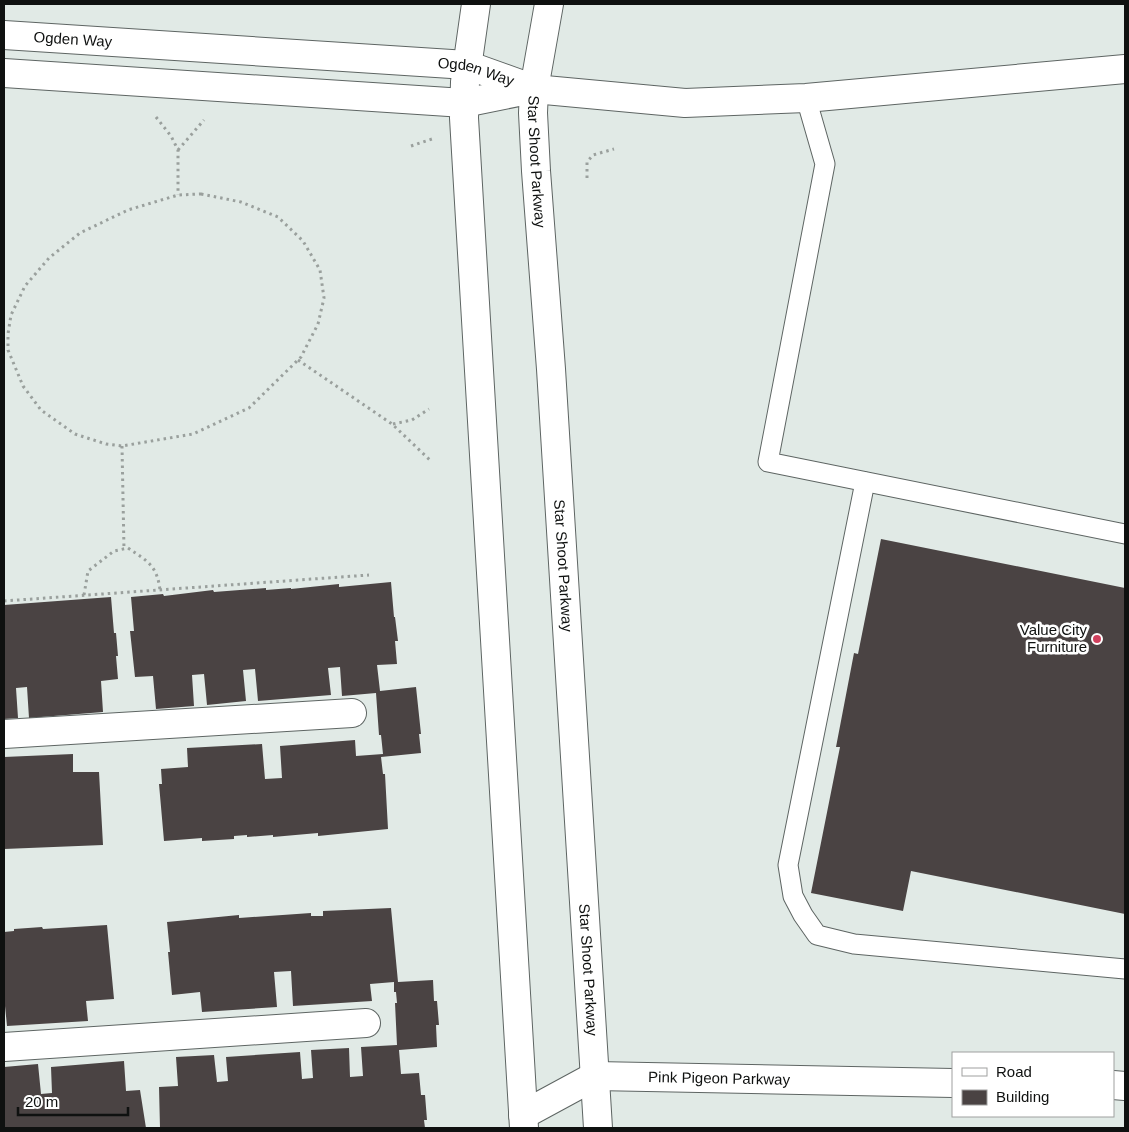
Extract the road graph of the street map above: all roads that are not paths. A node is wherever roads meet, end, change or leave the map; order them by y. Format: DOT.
graph roads {
  1 [pos="476,4"];
  2 [pos="549,4"];
  3 [pos="4,36"];
  4 [pos="467,65"];
  5 [pos="1125,69"];
  6 [pos="4,73"];
  7 [pos="534,89"];
  8 [pos="806,98"];
  9 [pos="464,103"];
  10 [pos="865,482"];
  11 [pos="1125,534"];
  12 [pos="352,713"];
  13 [pos="4,734"];
  14 [pos="1125,969"];
  15 [pos="366,1023"];
  16 [pos="4,1047"];
  17 [pos="595,1076"];
  18 [pos="952,1082"];
  19 [pos="524,1122"];
  20 [pos="547,1128"];
  21 [pos="598,1128"];
  1 -- 4 [label="street"];
  2 -- 7 [label="street, Star Shoot Parkway"];
  3 -- 4 [label="street, Ogden Way"];
  4 -- 7 [label="street, Ogden Way"];
  4 -- 9 [label="street"];
  5 -- 8 [label="street"];
  6 -- 9 [label="street, Ogden Way"];
  7 -- 8 [label="street"];
  7 -- 9 [label="street, Ogden Way"];
  7 -- 17 [label="street, Star Shoot Parkway"];
  8 -- 10 [label="lane"];
  9 -- 19 [label="street"];
  10 -- 11 [label="lane"];
  10 -- 14 [label="lane"];
  12 -- 13 [label="street"];
  15 -- 16 [label="street"];
  17 -- 18 [label="street, Pink Pigeon Parkway"];
  17 -- 19 [label="street, Pink Pigeon Parkway"];
  17 -- 21 [label="street, Star Shoot Parkway"];
  19 -- 20 [label="street"];
}
